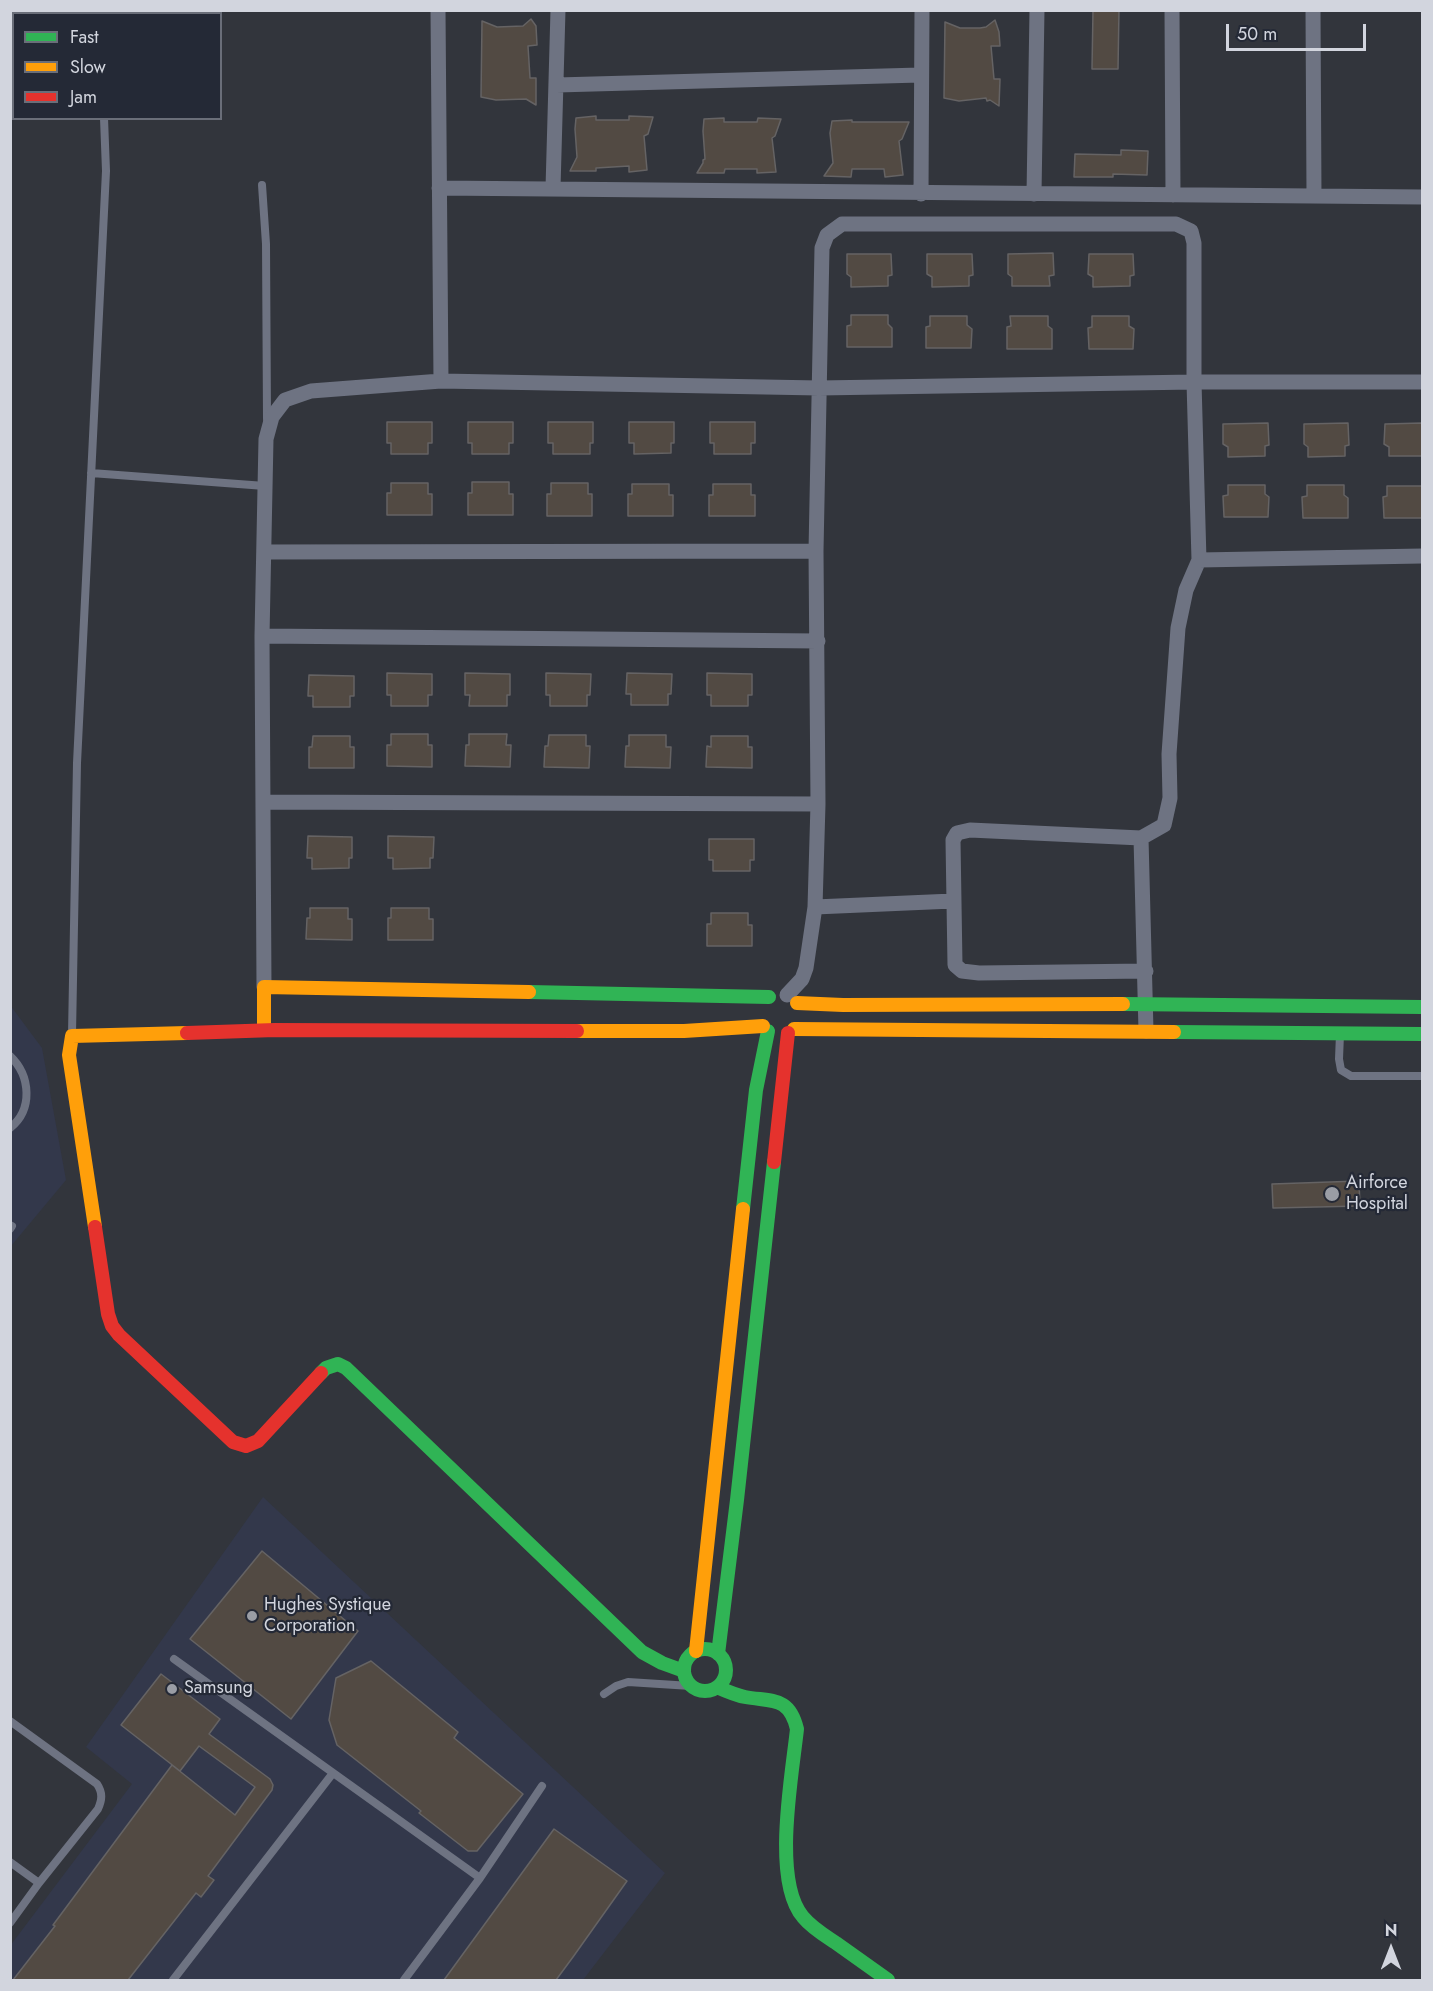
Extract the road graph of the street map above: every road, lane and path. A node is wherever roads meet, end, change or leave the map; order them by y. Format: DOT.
graph roads {
  1 [pos="438,10"];
  2 [pos="558,10"];
  3 [pos="922,10"];
  4 [pos="1037,10"];
  5 [pos="1172,10"];
  6 [pos="1313,10"];
  7 [pos="920,75"];
  8 [pos="557,85"];
  9 [pos="104,120"];
  10 [pos="262,185"];
  11 [pos="439,188"];
  12 [pos="554,188"];
  13 [pos="921,194"];
  14 [pos="1034,194"];
  15 [pos="1173,195"];
  16 [pos="1314,196"];
  17 [pos="1422,197"];
  18 [pos="441,381"];
  19 [pos="1194,382"];
  20 [pos="1422,382"];
  21 [pos="819,388"];
  22 [pos="267,435"];
  23 [pos="91,473"];
  24 [pos="265,486"];
  25 [pos="816,551"];
  26 [pos="264,552"];
  27 [pos="1422,556"];
  28 [pos="1199,560"];
  29 [pos="262,636"];
  30 [pos="818,641"];
  31 [pos="264,802"];
  32 [pos="818,804"];
  33 [pos="1141,838"];
  34 [pos="953,901"];
  35 [pos="815,907"];
  36 [pos="1146,971"];
  37 [pos="264,987"];
  38 [pos="769,997"];
  39 [pos="792,999"];
  40 [pos="1147,1004"];
  41 [pos="1422,1007"];
  42 [pos="765,1028"];
  43 [pos="264,1030"];
  44 [pos="791,1031"];
  45 [pos="1146,1031"];
  46 [pos="1340,1033"];
  47 [pos="1422,1034"];
  48 [pos="72,1036"];
  49 [pos="10,1056"];
  50 [pos="1422,1076"];
  51 [pos="10,1128"];
  52 [pos="696,1651"];
  53 [pos="718,1654"];
  54 [pos="174,1659"];
  55 [pos="684,1671"];
  56 [pos="691,1686"];
  57 [pos="717,1687"];
  58 [pos="604,1694"];
  59 [pos="10,1721"];
  60 [pos="333,1773"];
  61 [pos="542,1786"];
  62 [pos="10,1862"];
  63 [pos="480,1878"];
  64 [pos="39,1883"];
  65 [pos="10,1923"];
  66 [pos="173,1980"];
  67 [pos="404,1980"];
  68 [pos="888,1980"];
  1 -- 11 [label="street"];
  2 -- 8 [label="street"];
  3 -- 7 [label="street"];
  4 -- 14 [label="street"];
  5 -- 15 [label="street"];
  6 -- 16 [label="street"];
  7 -- 8 [label="street"];
  7 -- 13 [label="street"];
  8 -- 12 [label="street"];
  9 -- 23 [label="lane"];
  10 -- 22 [label="lane"];
  11 -- 12 [label="street"];
  11 -- 18 [label="street"];
  12 -- 13 [label="street"];
  13 -- 14 [label="street"];
  14 -- 15 [label="street"];
  15 -- 16 [label="street"];
  16 -- 17 [label="street"];
  18 -- 21 [label="street"];
  18 -- 22 [label="street"];
  19 -- 20 [label="street"];
  19 -- 21 [label="street"];
  19 -- 21 [label="street"];
  19 -- 28 [label="street"];
  21 -- 25 [label="street"];
  22 -- 24 [label="street"];
  23 -- 24 [label="lane"];
  23 -- 48 [label="lane"];
  24 -- 26 [label="street"];
  25 -- 26 [label="street"];
  25 -- 30 [label="street"];
  26 -- 29 [label="street"];
  27 -- 28 [label="street"];
  28 -- 33 [label="street"];
  29 -- 30 [label="street"];
  29 -- 31 [label="street"];
  30 -- 32 [label="street"];
  31 -- 32 [label="street"];
  31 -- 37 [label="street"];
  32 -- 35 [label="street"];
  33 -- 34 [label="street"];
  33 -- 36 [label="street"];
  34 -- 35 [label="street"];
  34 -- 36 [label="street"];
  35 -- 39 [label="street"];
  36 -- 40 [label="street"];
  37 -- 38 [label="street"];
  37 -- 43 [label="street"];
  38 -- 39 [label="street"];
  38 -- 42 [label="street"];
  39 -- 40 [label="street"];
  39 -- 44 [label="street"];
  40 -- 41 [label="street"];
  40 -- 45 [label="street"];
  42 -- 43 [label="street"];
  42 -- 44 [label="street"];
  42 -- 52 [label="street"];
  43 -- 48 [label="street"];
  44 -- 45 [label="street"];
  44 -- 53 [label="street"];
  45 -- 46 [label="street"];
  46 -- 47 [label="street"];
  46 -- 50 [label="lane"];
  48 -- 55 [label="street"];
  49 -- 51 [label="lane"];
  52 -- 53 [label="street"];
  52 -- 55 [label="street"];
  53 -- 57 [label="street"];
  54 -- 60 [label="lane"];
  55 -- 56 [label="street"];
  56 -- 57 [label="street"];
  56 -- 58 [label="lane"];
  57 -- 68 [label="street"];
  59 -- 64 [label="lane"];
  60 -- 63 [label="lane"];
  60 -- 66 [label="lane"];
  61 -- 63 [label="lane"];
  62 -- 64 [label="lane"];
  63 -- 67 [label="lane"];
  64 -- 65 [label="lane"];
}
